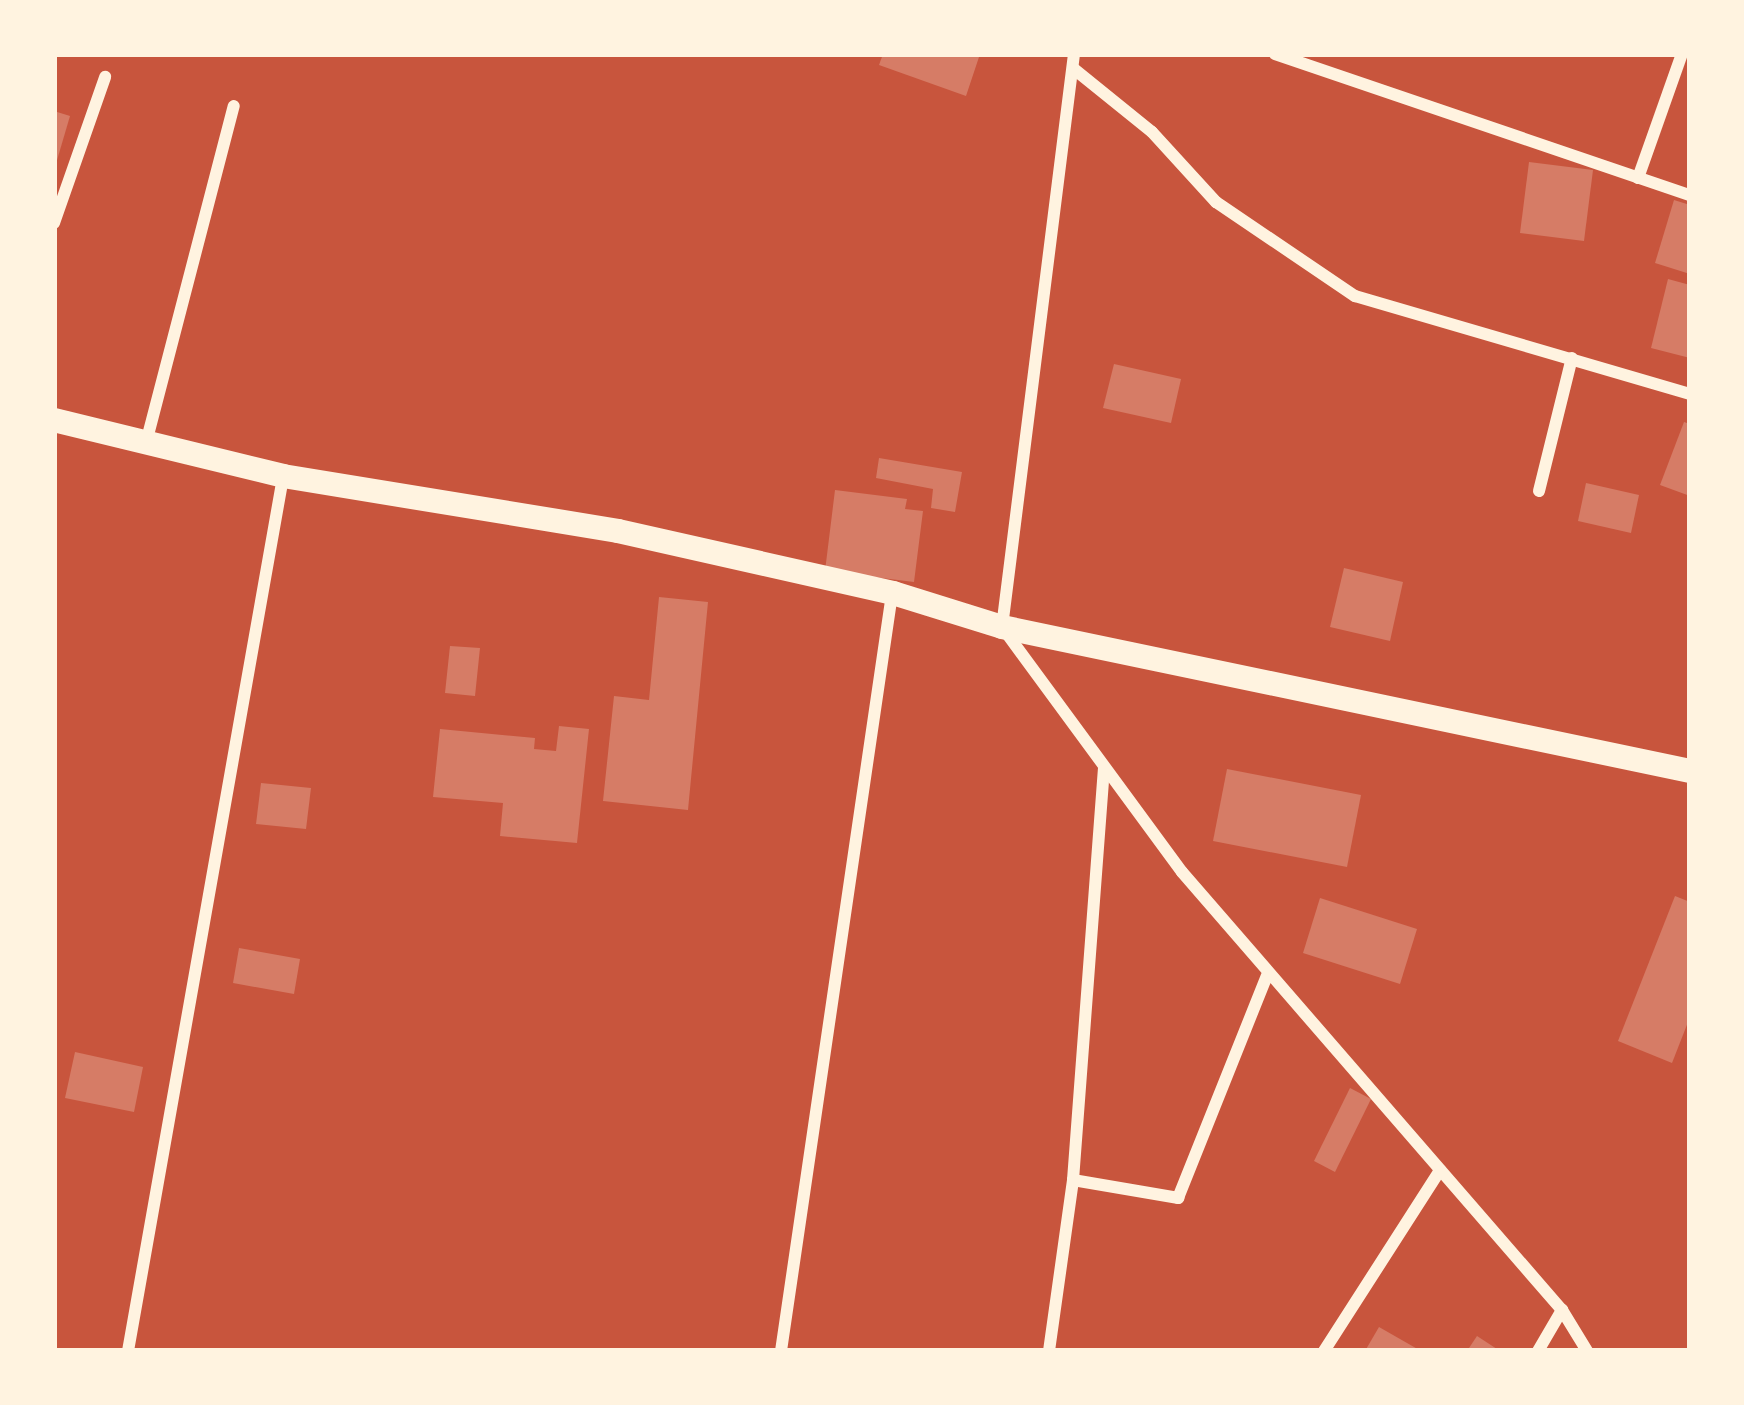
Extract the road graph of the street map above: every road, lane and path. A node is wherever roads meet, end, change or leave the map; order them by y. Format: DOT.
graph roads {
  1 [pos="1275,54"];
  2 [pos="1682,54"];
  3 [pos="1074,62"];
  4 [pos="105,77"];
  5 [pos="234,106"];
  6 [pos="1638,178"];
  7 [pos="1690,195"];
  8 [pos="54,224"];
  9 [pos="1572,358"];
  10 [pos="1690,394"];
  11 [pos="54,420"];
  12 [pos="147,439"];
  13 [pos="283,476"];
  14 [pos="1539,491"];
  15 [pos="892,593"];
  16 [pos="1002,627"];
  17 [pos="1104,768"];
  18 [pos="1690,771"];
  19 [pos="1267,976"];
  20 [pos="1440,1170"];
  21 [pos="1073,1180"];
  22 [pos="1562,1310"];
  23 [pos="128,1351"];
  24 [pos="781,1351"];
  25 [pos="1048,1351"];
  26 [pos="1324,1351"];
  27 [pos="1538,1351"];
  28 [pos="1588,1351"];
  1 -- 6 [label="street"];
  2 -- 6 [label="street"];
  3 -- 9 [label="street"];
  3 -- 16 [label="street"];
  4 -- 8 [label="street"];
  5 -- 12 [label="street"];
  6 -- 7 [label="street"];
  9 -- 10 [label="street"];
  9 -- 14 [label="street"];
  11 -- 12 [label="main road"];
  12 -- 13 [label="main road"];
  13 -- 15 [label="main road"];
  13 -- 23 [label="street"];
  15 -- 16 [label="main road"];
  15 -- 24 [label="street"];
  16 -- 17 [label="street"];
  16 -- 18 [label="main road"];
  17 -- 19 [label="street"];
  17 -- 21 [label="street"];
  19 -- 20 [label="street"];
  19 -- 21 [label="street"];
  20 -- 22 [label="street"];
  20 -- 26 [label="street"];
  21 -- 25 [label="street"];
  22 -- 27 [label="street"];
  22 -- 28 [label="street"];
}
